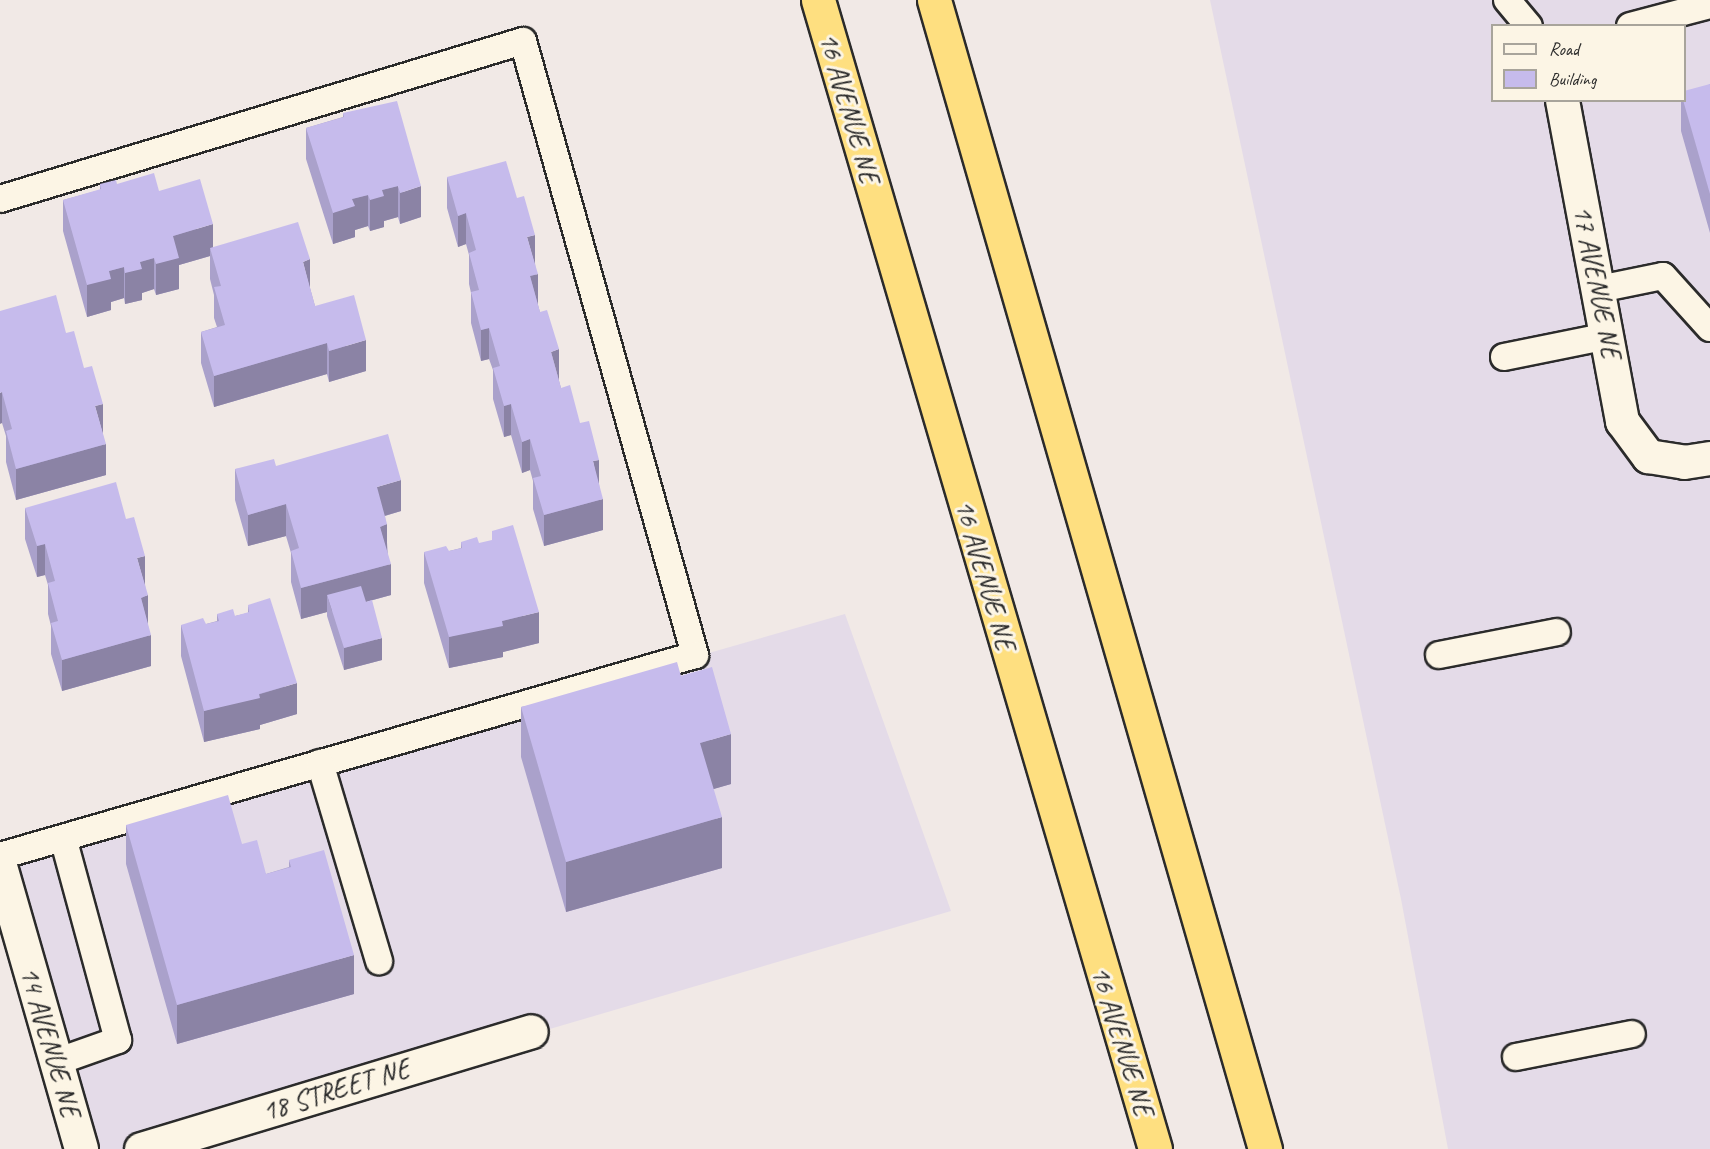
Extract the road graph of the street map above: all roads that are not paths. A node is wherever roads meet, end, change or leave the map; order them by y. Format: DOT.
graph roads {
  1 [pos="818,0"];
  2 [pos="934,0"];
  3 [pos="1507,0"];
  4 [pos="1708,0"];
  5 [pos="1710,5"];
  6 [pos="1527,24"];
  7 [pos="1638,24"];
  8 [pos="1562,102"];
  9 [pos="0,199"];
  10 [pos="1599,289"];
  11 [pos="1710,328"];
  12 [pos="1608,336"];
  13 [pos="1504,357"];
  14 [pos="1710,458"];
  15 [pos="1557,632"];
  16 [pos="1439,655"];
  17 [pos="320,763"];
  18 [pos="63,838"];
  19 [pos="0,856"];
  20 [pos="0,866"];
  21 [pos="380,961"];
  22 [pos="531,1031"];
  23 [pos="1632,1034"];
  24 [pos="1516,1057"];
  25 [pos="56,1062"];
  26 [pos="81,1149"];
  27 [pos="141,1149"];
  28 [pos="1155,1149"];
  29 [pos="1265,1149"];
  1 -- 28 [label="highway, 16 AVENUE NE"];
  2 -- 29 [label="highway"];
  3 -- 6 [label="lane"];
  4 -- 5 [label="lane"];
  5 -- 7 [label="lane"];
  8 -- 10 [label="street, 17 AVENUE NE"];
  9 -- 17 [label="lane"];
  10 -- 11 [label="lane"];
  10 -- 12 [label="street, 17 AVENUE NE"];
  12 -- 13 [label="lane"];
  12 -- 14 [label="street, 17 AVENUE NE"];
  15 -- 16 [label="lane"];
  17 -- 18 [label="lane"];
  17 -- 21 [label="lane"];
  18 -- 19 [label="lane"];
  18 -- 25 [label="lane"];
  20 -- 25 [label="street, 14 AVENUE NE"];
  22 -- 27 [label="street, 18 STREET NE"];
  23 -- 24 [label="lane"];
  25 -- 26 [label="street, 14 AVENUE NE"];
}
